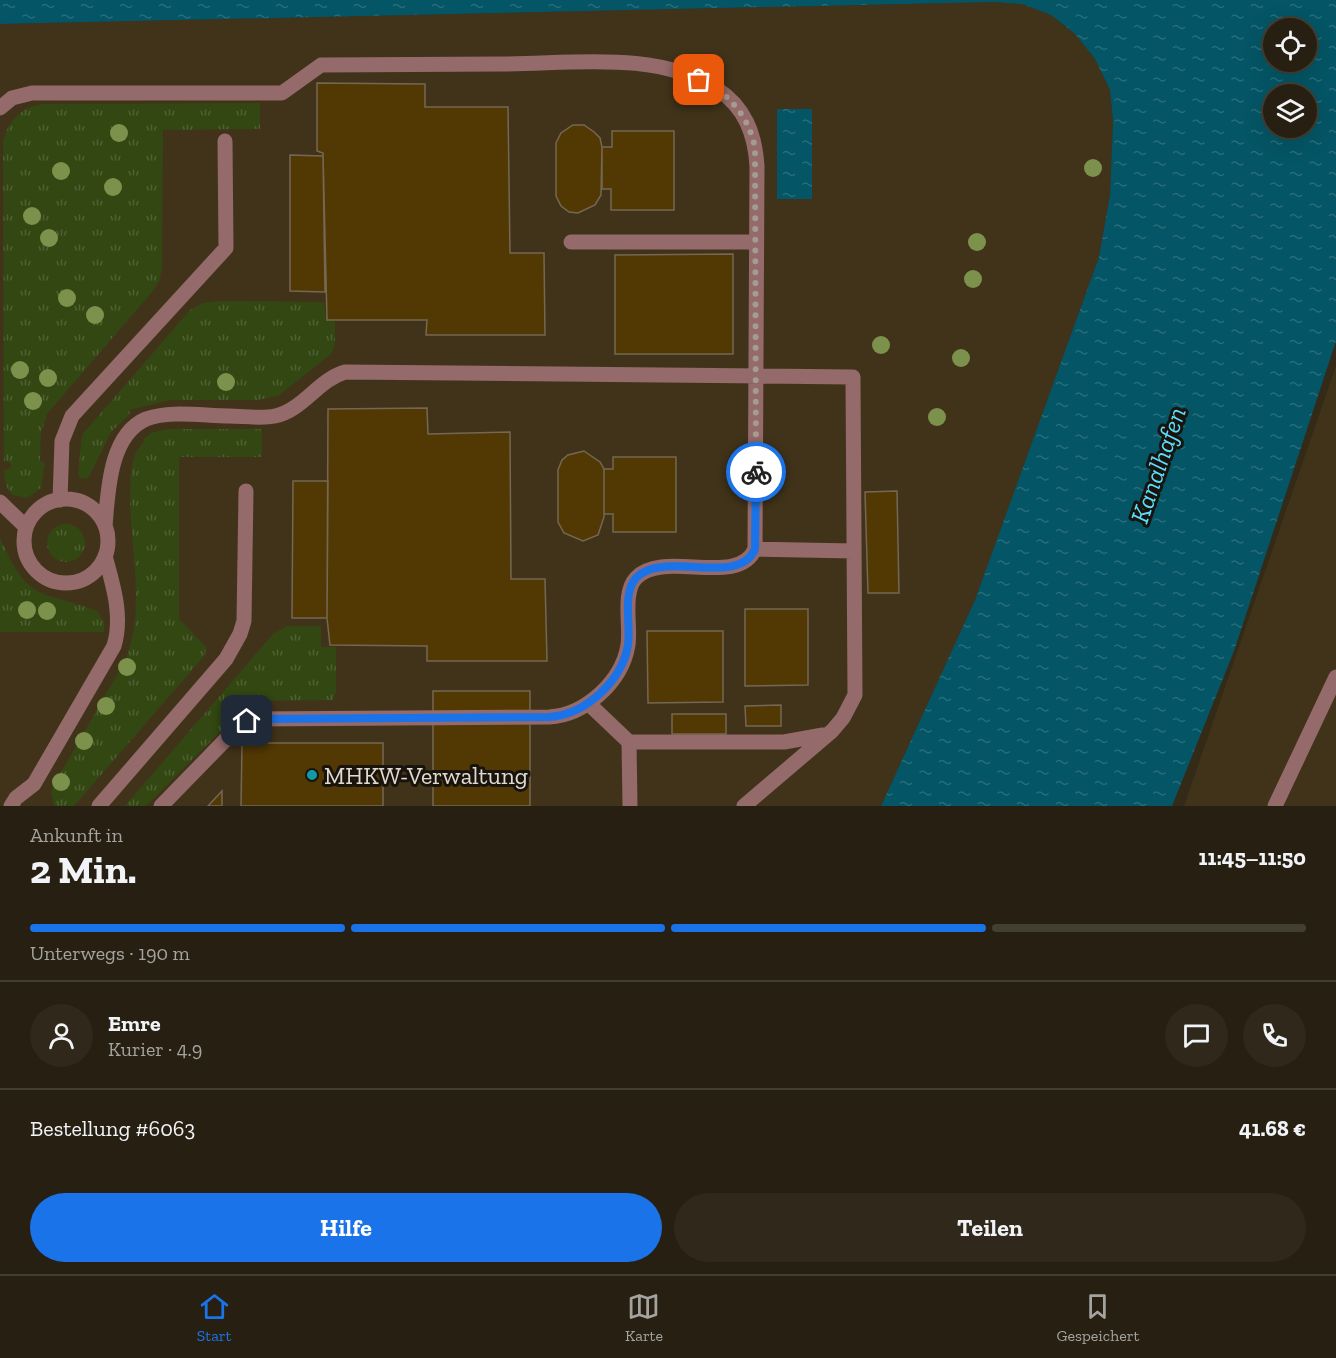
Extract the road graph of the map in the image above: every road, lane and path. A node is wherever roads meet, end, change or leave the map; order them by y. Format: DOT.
graph roads {
  1 [pos="0,108"];
  2 [pos="225,141"];
  3 [pos="756,242"];
  4 [pos="571,243"];
  5 [pos="757,376"];
  6 [pos="246,491"];
  7 [pos="60,500"];
  8 [pos="0,502"];
  9 [pos="105,526"];
  10 [pos="26,527"];
  11 [pos="755,549"];
  12 [pos="854,551"];
  13 [pos="105,556"];
  14 [pos="1336,677"];
  15 [pos="589,704"];
  16 [pos="832,731"];
  17 [pos="629,742"];
  18 [pos="0,798"];
  19 [pos="14,802"];
  20 [pos="99,806"];
  21 [pos="161,806"];
  22 [pos="630,806"];
  23 [pos="744,806"];
  24 [pos="1275,806"];
  1 -- 3 [label="lane"];
  2 -- 7 [label="lane"];
  3 -- 4 [label="lane"];
  3 -- 5 [label="lane"];
  5 -- 9 [label="lane"];
  5 -- 11 [label="lane"];
  5 -- 12 [label="lane"];
  6 -- 20 [label="lane"];
  7 -- 9 [label="lane"];
  7 -- 10 [label="lane"];
  8 -- 10 [label="lane"];
  9 -- 13 [label="lane"];
  10 -- 13 [label="lane"];
  11 -- 12 [label="lane"];
  11 -- 15 [label="lane"];
  12 -- 16 [label="lane"];
  13 -- 19 [label="lane"];
  14 -- 24 [label="lane"];
  15 -- 17 [label="lane"];
  15 -- 21 [label="lane"];
  16 -- 17 [label="lane"];
  16 -- 23 [label="lane"];
  17 -- 22 [label="lane"];
  18 -- 19 [label="lane"];
}
